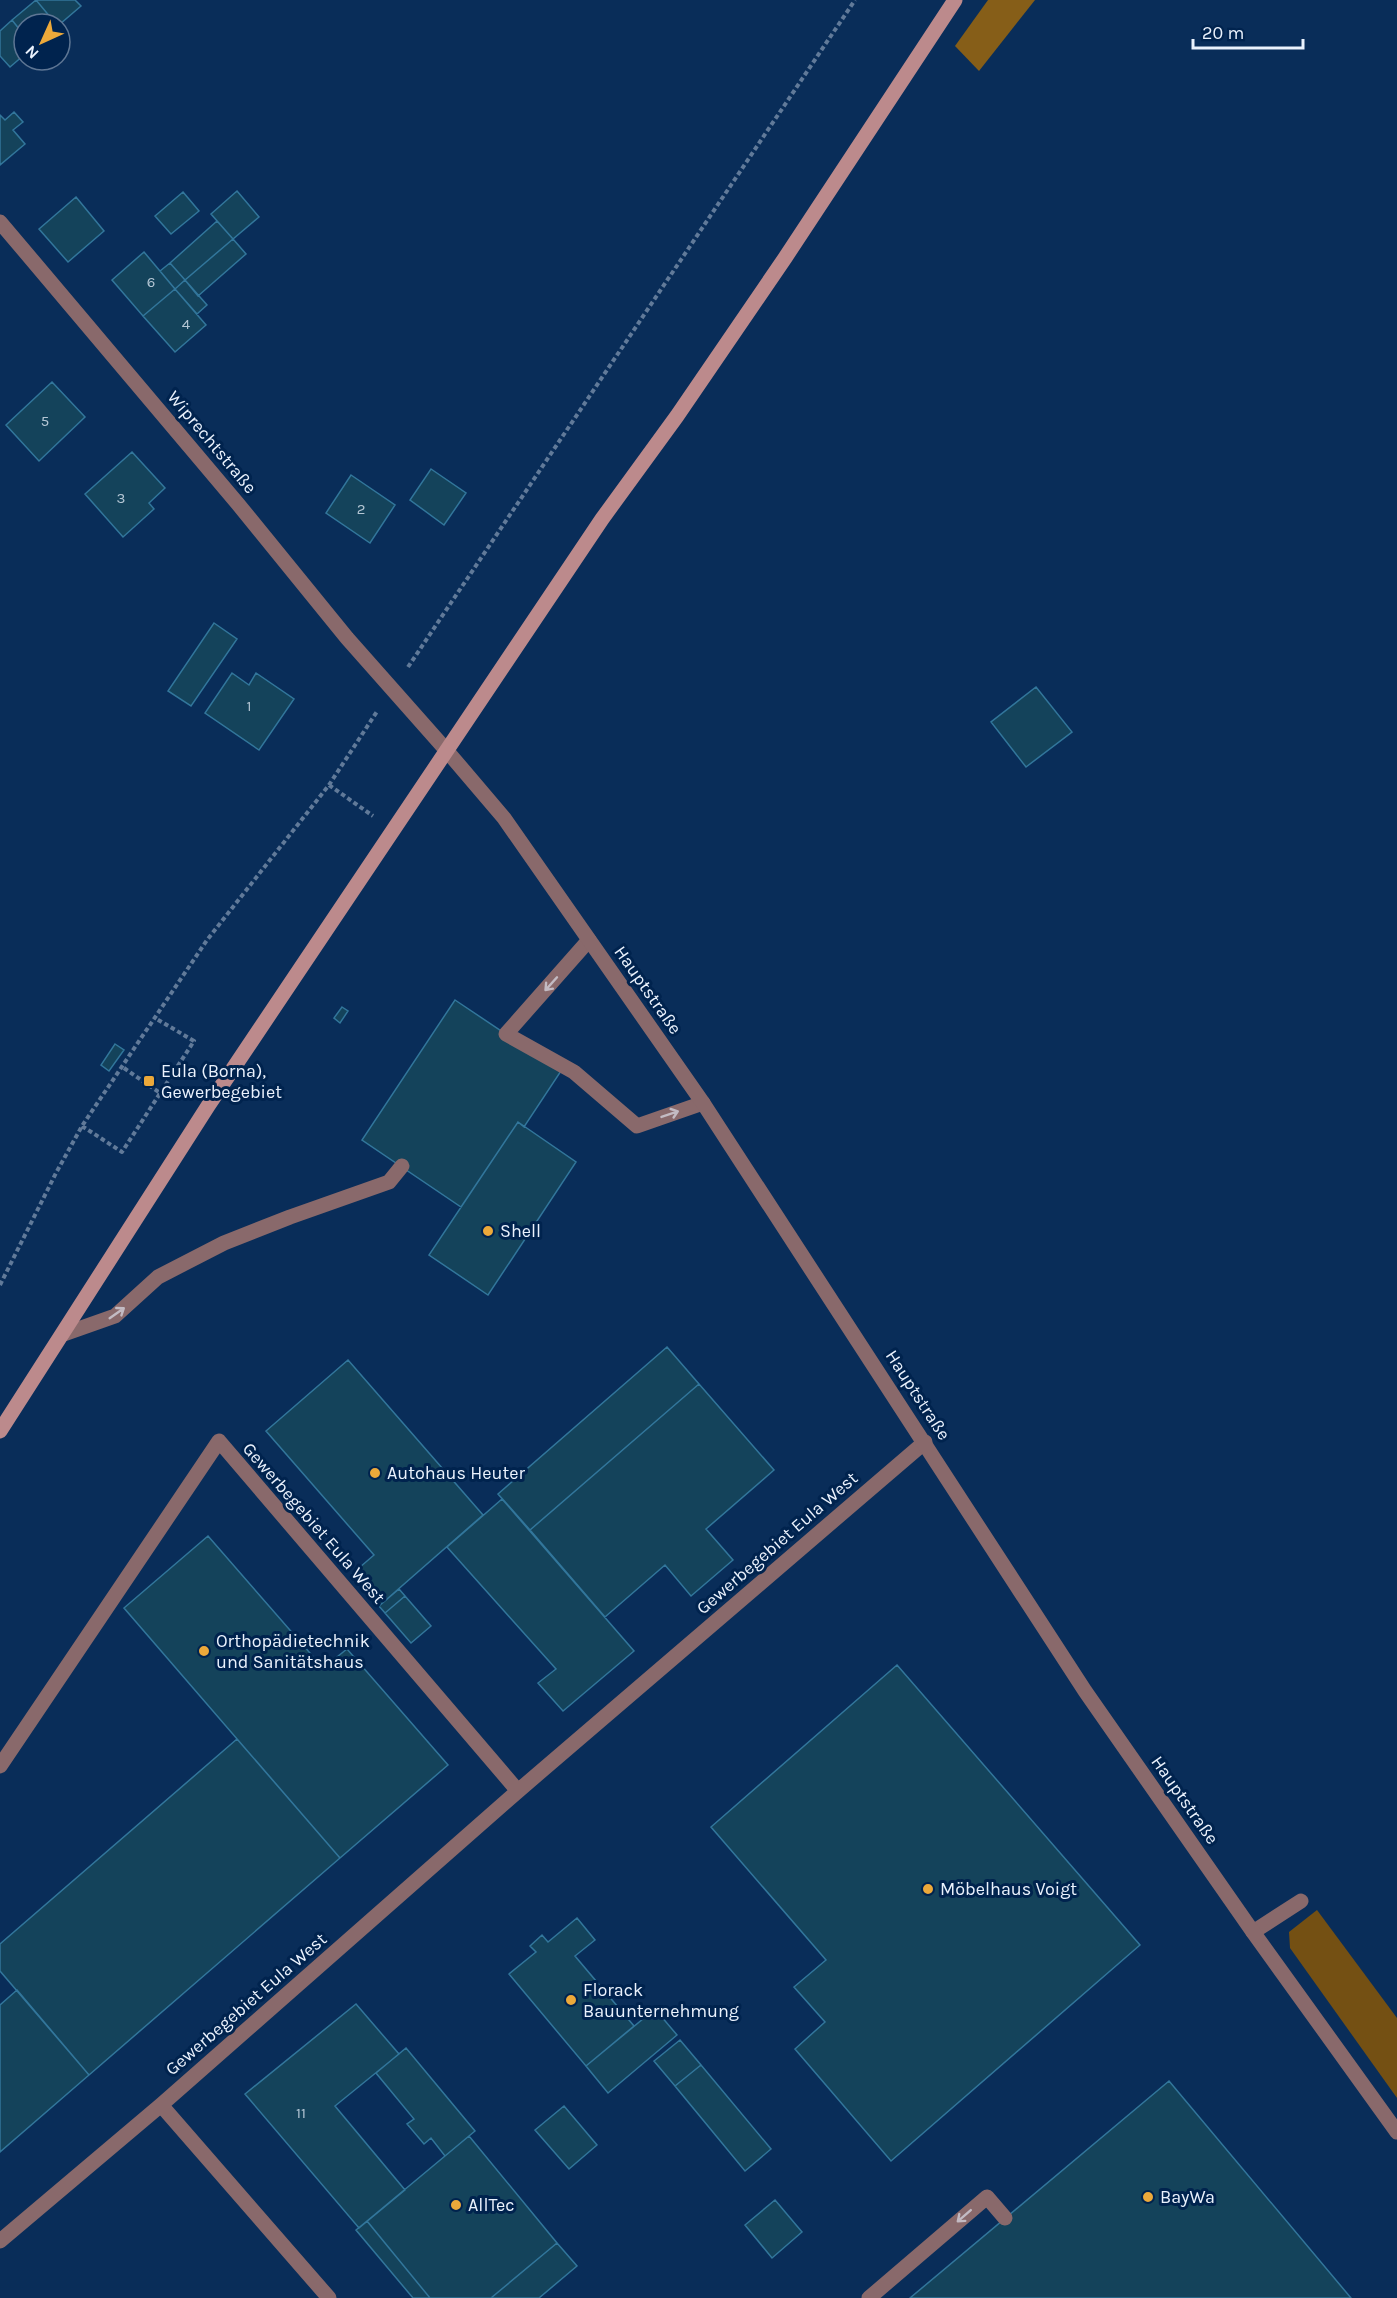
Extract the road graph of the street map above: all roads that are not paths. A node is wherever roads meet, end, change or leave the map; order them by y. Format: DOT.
graph roads {
  1 [pos="955,0"];
  2 [pos="0,222"];
  3 [pos="391,690"];
  4 [pos="447,750"];
  5 [pos="590,940"];
  6 [pos="703,1103"];
  7 [pos="402,1166"];
  8 [pos="63,1334"];
  9 [pos="0,1431"];
  10 [pos="925,1442"];
  11 [pos="0,1766"];
  12 [pos="518,1791"];
  13 [pos="1301,1901"];
  14 [pos="1253,1932"];
  15 [pos="161,2105"];
  16 [pos="1397,2132"];
  17 [pos="1005,2218"];
  18 [pos="0,2241"];
  19 [pos="329,2298"];
  20 [pos="869,2298"];
  1 -- 4 [label="main road"];
  2 -- 3 [label="street, Wiprechtstraße"];
  3 -- 4 [label="street, Hauptstraße"];
  4 -- 5 [label="street, Hauptstraße"];
  4 -- 8 [label="main road"];
  5 -- 6 [label="street, Hauptstraße"];
  5 -- 6 [label="street, one-way"];
  6 -- 10 [label="street, Hauptstraße"];
  8 -- 7 [label="street, one-way"];
  8 -- 9 [label="main road"];
  10 -- 12 [label="street, Gewerbegebiet Eula West"];
  10 -- 14 [label="street, Hauptstraße"];
  11 -- 12 [label="street, Gewerbegebiet Eula West"];
  12 -- 15 [label="street, Gewerbegebiet Eula West"];
  13 -- 14 [label="street"];
  14 -- 16 [label="street, Hauptstraße"];
  15 -- 18 [label="street, Gewerbegebiet Eula West"];
  15 -- 19 [label="street"];
  17 -- 20 [label="street, one-way"];
}
